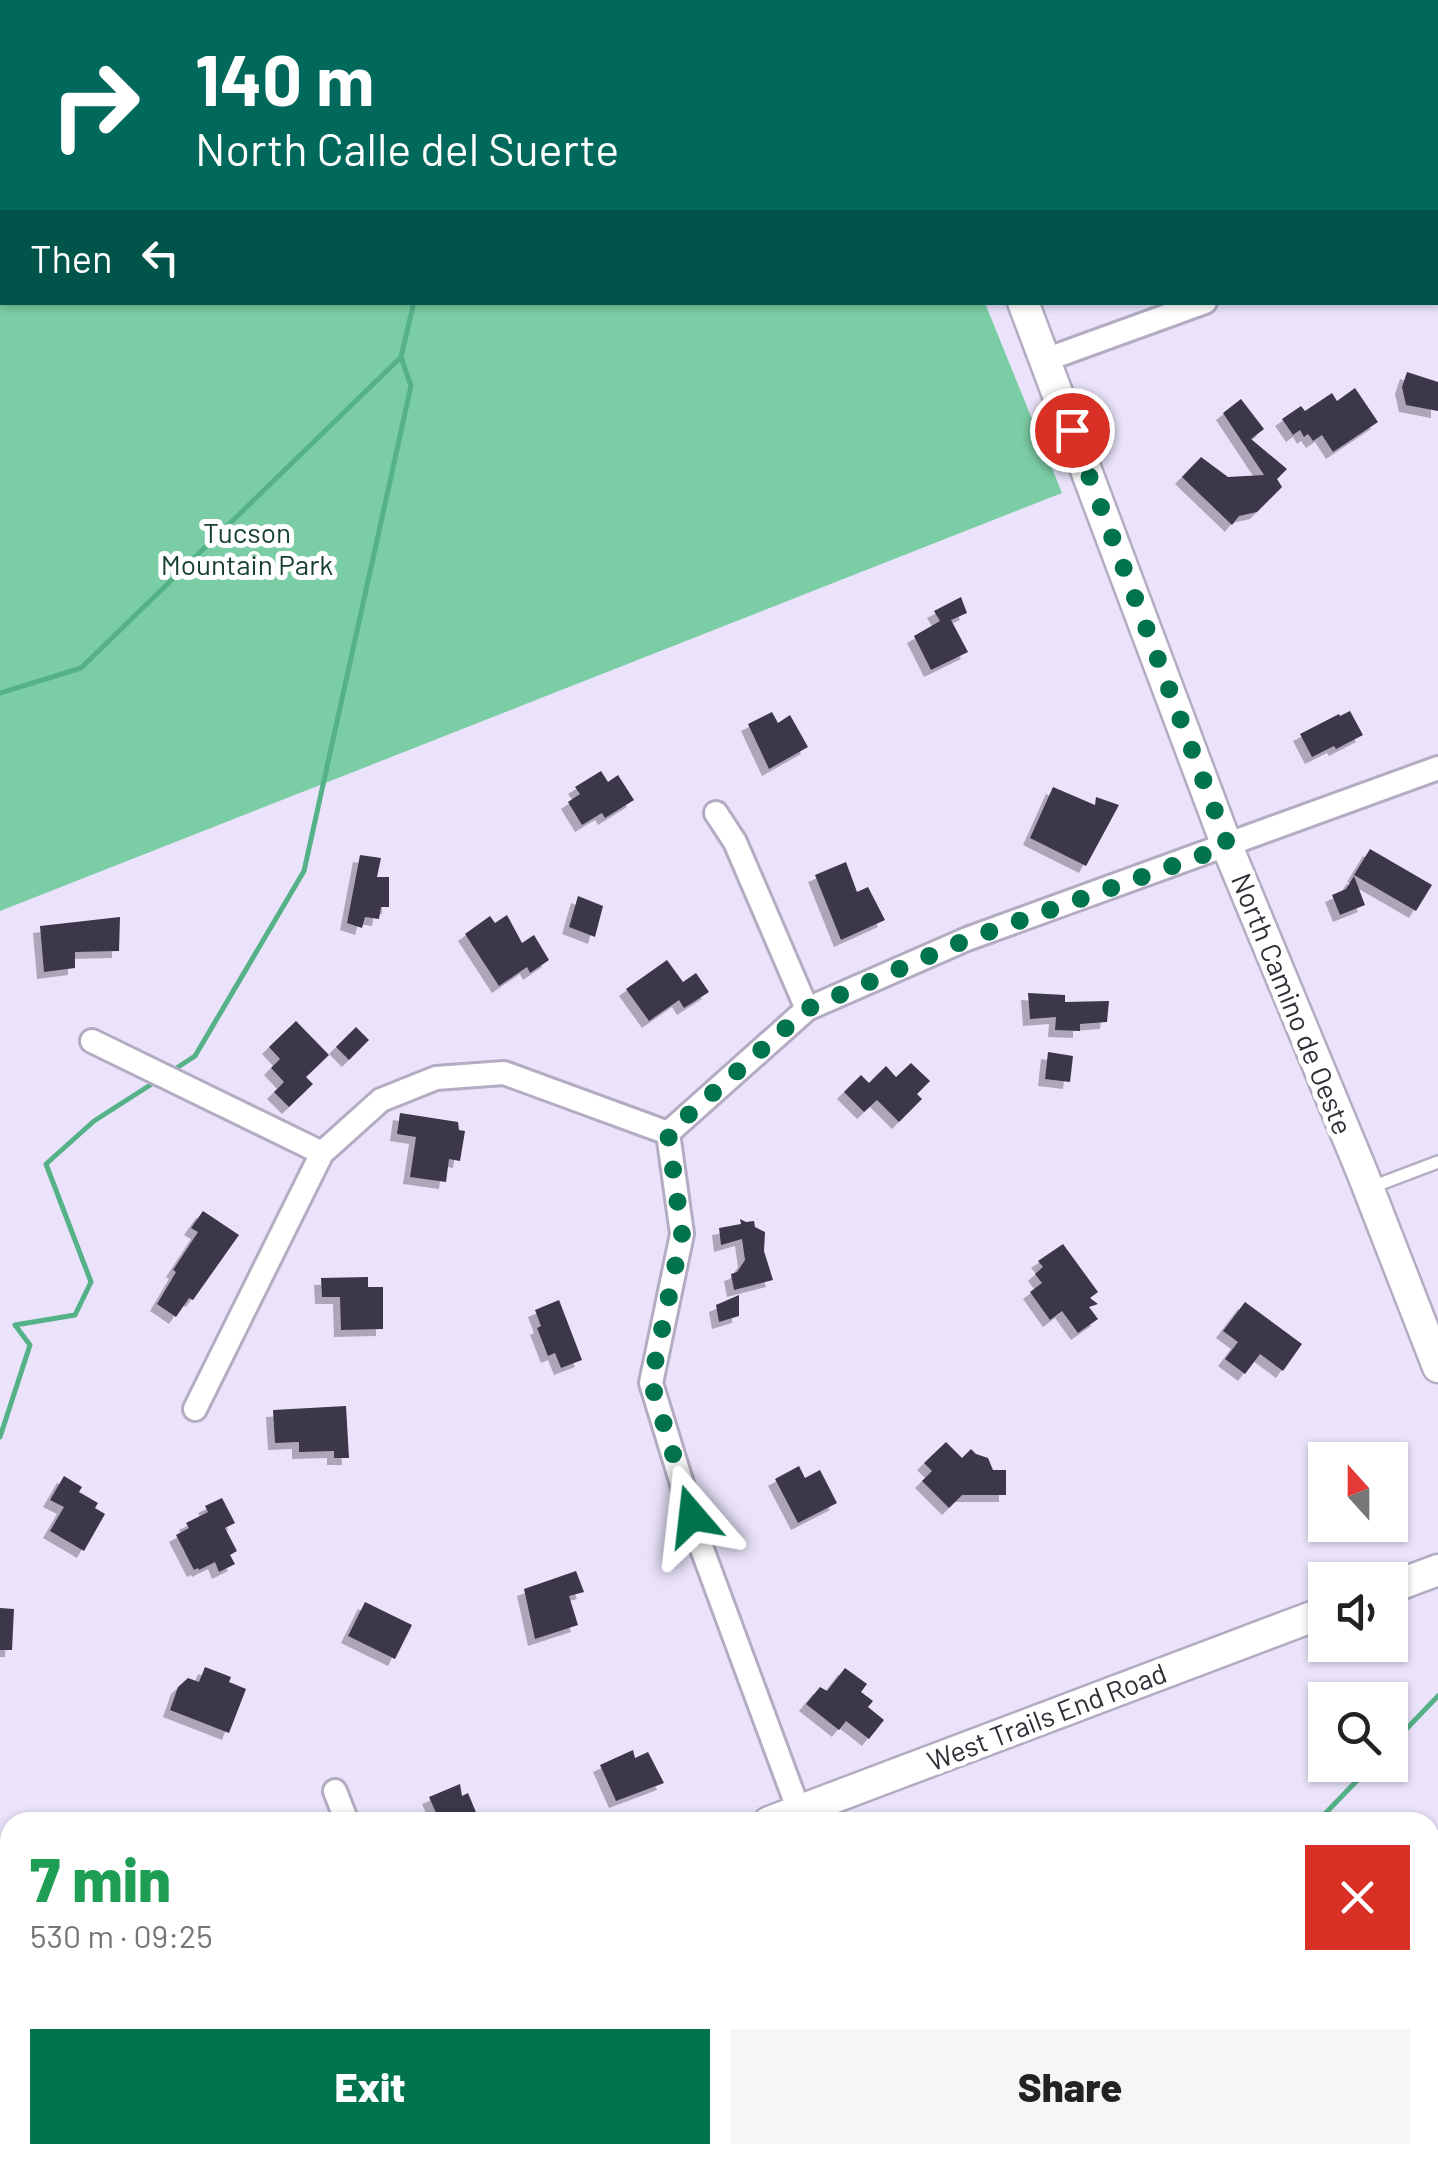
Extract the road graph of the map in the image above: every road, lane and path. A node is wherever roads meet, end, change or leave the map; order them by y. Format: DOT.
graph roads {
  1 [pos="1024,305"];
  2 [pos="1197,305"];
  3 [pos="1046,360"];
  4 [pos="1438,768"];
  5 [pos="716,813"];
  6 [pos="1228,846"];
  7 [pos="807,1009"];
  8 [pos="92,1041"];
  9 [pos="668,1133"];
  10 [pos="322,1153"];
  11 [pos="1438,1162"];
  12 [pos="1368,1188"];
  13 [pos="1438,1367"];
  14 [pos="194,1409"];
  15 [pos="1438,1570"];
  16 [pos="1408,1581"];
  17 [pos="1308,1618"];
  18 [pos="336,1791"];
  19 [pos="800,1811"];
  20 [pos="343,1812"];
  1 -- 3 [label="street, North Camino de Oeste"];
  2 -- 3 [label="street"];
  3 -- 6 [label="street, North Camino de Oeste"];
  4 -- 6 [label="street"];
  5 -- 7 [label="street"];
  6 -- 7 [label="street"];
  6 -- 12 [label="street, North Camino de Oeste"];
  7 -- 9 [label="street"];
  8 -- 10 [label="street"];
  9 -- 10 [label="street"];
  9 -- 19 [label="street"];
  10 -- 14 [label="street"];
  11 -- 12 [label="lane"];
  12 -- 13 [label="street, North Camino de Oeste"];
  15 -- 16 [label="street"];
  17 -- 19 [label="street, West Trails End Road"];
  18 -- 20 [label="street"];
}
